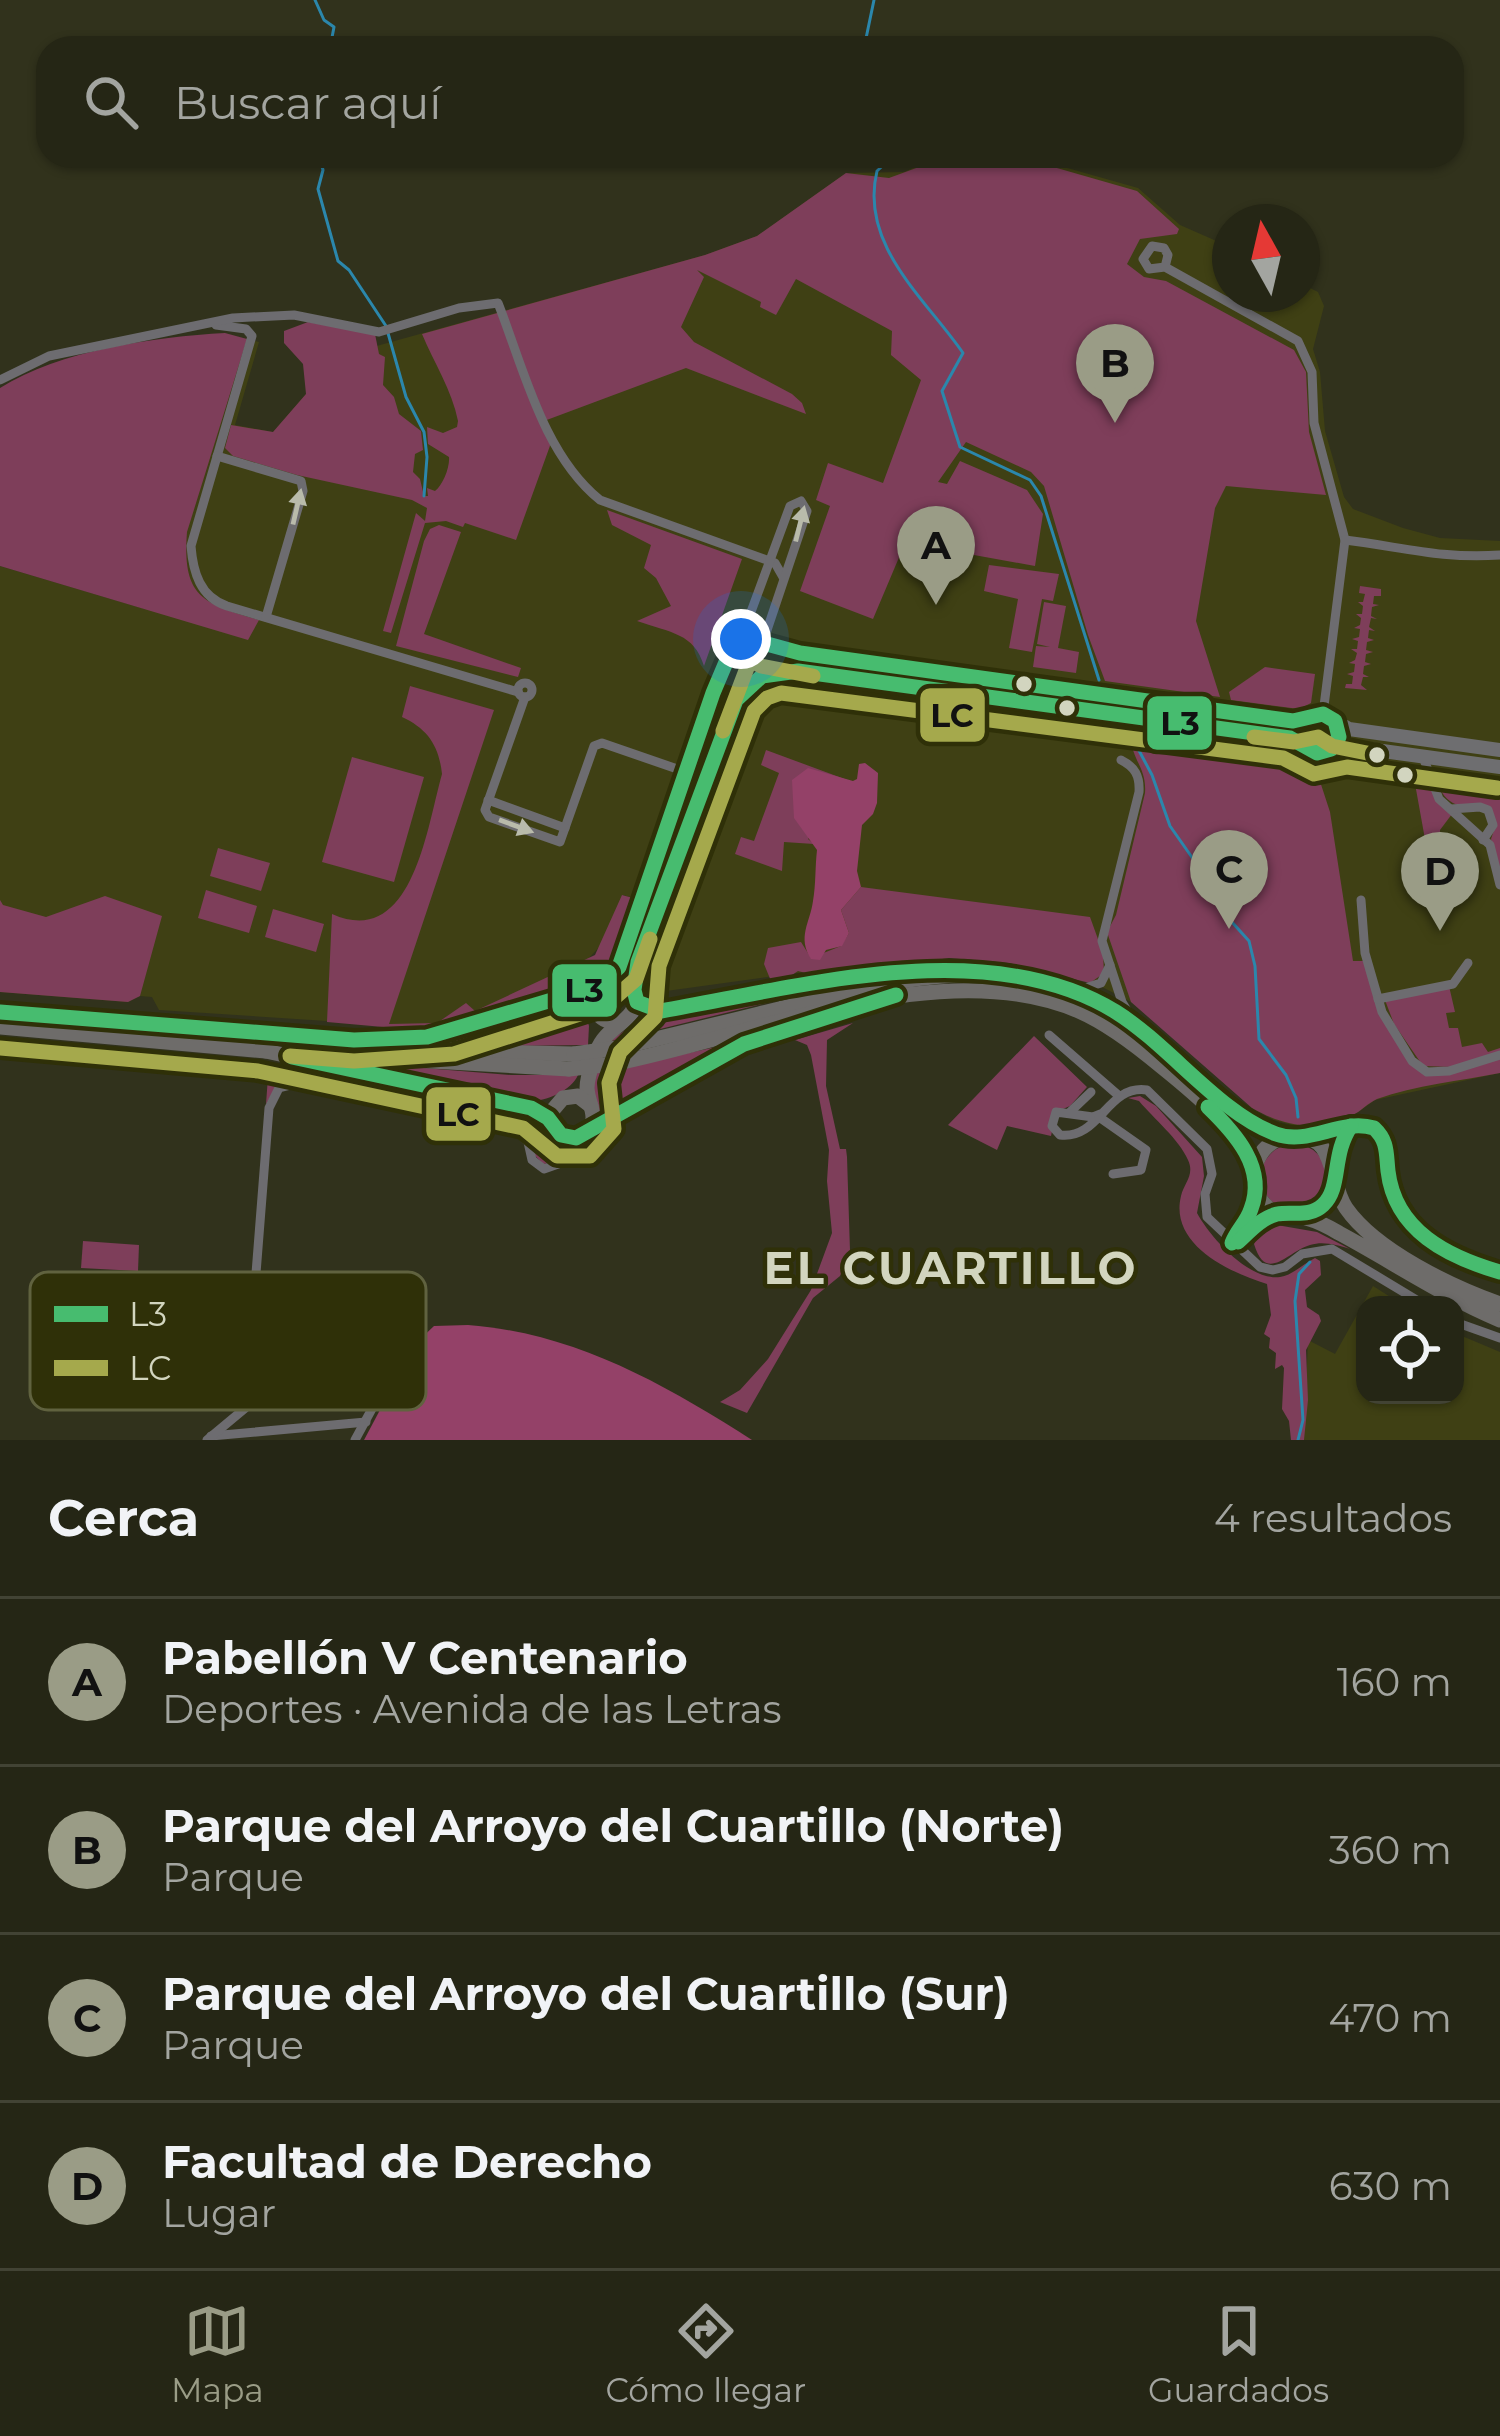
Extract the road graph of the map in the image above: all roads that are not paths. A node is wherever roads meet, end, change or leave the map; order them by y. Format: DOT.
graph roads {
  1 [pos="1165,267"];
  2 [pos="205,325"];
  3 [pos="0,380"];
  4 [pos="217,456"];
  5 [pos="1345,540"];
  6 [pos="1500,555"];
  7 [pos="770,561"];
  8 [pos="783,577"];
  9 [pos="266,617"];
  10 [pos="741,639"];
  11 [pos="765,644"];
  12 [pos="730,654"];
  13 [pos="759,676"];
  14 [pos="1163,703"];
  15 [pos="1323,714"];
  16 [pos="1305,720"];
  17 [pos="1161,721"];
  18 [pos="1338,726"];
  19 [pos="1303,744"];
  20 [pos="1333,748"];
  21 [pos="1500,750"];
  22 [pos="1423,757"];
  23 [pos="1121,760"];
  24 [pos="1500,767"];
  25 [pos="686,772"];
  26 [pos="488,800"];
  27 [pos="1451,809"];
  28 [pos="565,828"];
  29 [pos="1484,839"];
  30 [pos="1500,885"];
  31 [pos="1360,900"];
  32 [pos="1468,963"];
  33 [pos="1110,964"];
  34 [pos="932,974"];
  35 [pos="603,983"];
  36 [pos="1074,991"];
  37 [pos="635,996"];
  38 [pos="883,998"];
  39 [pos="1378,999"];
  40 [pos="0,1012"];
  41 [pos="599,1016"];
  42 [pos="617,1023"];
  43 [pos="1136,1024"];
  44 [pos="0,1027"];
  45 [pos="1049,1035"];
  46 [pos="354,1040"];
  47 [pos="261,1051"];
  48 [pos="610,1051"];
  49 [pos="1500,1054"];
  50 [pos="572,1061"];
  51 [pos="587,1082"];
  52 [pos="1091,1092"];
  53 [pos="1118,1095"];
  54 [pos="565,1097"];
  55 [pos="592,1107"];
  56 [pos="1069,1113"];
  57 [pos="1101,1115"];
  58 [pos="1351,1126"];
  59 [pos="556,1129"];
  60 [pos="584,1135"];
  61 [pos="1286,1137"];
  62 [pos="1307,1138"];
  63 [pos="567,1153"];
  64 [pos="1332,1162"];
  65 [pos="1254,1168"];
  66 [pos="1113,1174"];
  67 [pos="1335,1181"];
  68 [pos="1256,1191"];
  69 [pos="1279,1214"];
  70 [pos="1300,1216"];
  71 [pos="1212,1225"];
  72 [pos="1238,1226"];
  73 [pos="1254,1228"];
  74 [pos="1232,1243"];
  75 [pos="1260,1267"];
  76 [pos="256,1272"];
  77 [pos="1500,1272"];
  78 [pos="1410,1296"];
  79 [pos="1500,1304"];
  80 [pos="1500,1320"];
  81 [pos="1464,1325"];
  82 [pos="1500,1339"];
  83 [pos="242,1410"];
  84 [pos="372,1410"];
  85 [pos="366,1422"];
  86 [pos="209,1438"];
  87 [pos="356,1440"];
  1 -- 5 [label="street"];
  2 -- 3 [label="street"];
  2 -- 4 [label="street"];
  2 -- 7 [label="street"];
  4 -- 9 [label="street"];
  9 -- 4 [label="street, one-way"];
  5 -- 6 [label="street"];
  5 -- 15 [label="street"];
  7 -- 8 [label="street"];
  8 -- 7 [label="street, one-way"];
  7 -- 10 [label="street"];
  8 -- 11 [label="street"];
  9 -- 26 [label="street"];
  10 -- 11 [label="main road"];
  10 -- 12 [label="main road"];
  11 -- 13 [label="main road"];
  11 -- 14 [label="main road"];
  12 -- 13 [label="main road"];
  12 -- 25 [label="main road"];
  13 -- 17 [label="main road"];
  13 -- 37 [label="main road"];
  14 -- 16 [label="main road"];
  14 -- 17 [label="street"];
  15 -- 16 [label="main road"];
  15 -- 18 [label="main road"];
  16 -- 19 [label="main road"];
  17 -- 19 [label="main road"];
  18 -- 20 [label="main road"];
  18 -- 21 [label="main road"];
  19 -- 20 [label="main road"];
  20 -- 22 [label="main road"];
  22 -- 24 [label="main road"];
  22 -- 27 [label="street"];
  23 -- 33 [label="street"];
  25 -- 28 [label="street"];
  25 -- 35 [label="main road"];
  26 -- 28 [label="street"];
  26 -- 28 [label="street, one-way"];
  27 -- 29 [label="street"];
  27 -- 29 [label="street"];
  29 -- 30 [label="street"];
  31 -- 39 [label="street"];
  32 -- 39 [label="street"];
  33 -- 36 [label="street"];
  33 -- 43 [label="street"];
  34 -- 36 [label="highway"];
  34 -- 37 [label="highway"];
  34 -- 48 [label="highway"];
  35 -- 37 [label="highway"];
  35 -- 41 [label="highway"];
  35 -- 46 [label="highway"];
  36 -- 43 [label="highway"];
  37 -- 42 [label="highway"];
  38 -- 48 [label="highway"];
  38 -- 60 [label="highway"];
  38 -- 65 [label="highway"];
  39 -- 49 [label="street"];
  40 -- 46 [label="highway"];
  41 -- 42 [label="highway"];
  41 -- 48 [label="highway"];
  42 -- 48 [label="highway"];
  43 -- 61 [label="highway"];
  44 -- 47 [label="highway"];
  45 -- 53 [label="street"];
  46 -- 50 [label="highway"];
  47 -- 50 [label="highway"];
  47 -- 59 [label="highway"];
  48 -- 50 [label="highway, bridge"];
  48 -- 51 [label="highway"];
  51 -- 54 [label="highway"];
  51 -- 55 [label="highway"];
  52 -- 56 [label="street"];
  53 -- 57 [label="street"];
  53 -- 71 [label="street"];
  54 -- 55 [label="highway"];
  54 -- 59 [label="highway"];
  55 -- 60 [label="highway"];
  56 -- 57 [label="street"];
  56 -- 57 [label="street"];
  57 -- 66 [label="street"];
  58 -- 62 [label="street"];
  58 -- 64 [label="street"];
  58 -- 77 [label="street"];
  59 -- 60 [label="highway"];
  59 -- 63 [label="street"];
  60 -- 63 [label="street"];
  61 -- 62 [label="highway"];
  61 -- 65 [label="highway"];
  62 -- 64 [label="highway"];
  63 -- 76 [label="street"];
  64 -- 67 [label="highway"];
  65 -- 68 [label="highway"];
  67 -- 70 [label="highway"];
  67 -- 79 [label="highway"];
  68 -- 69 [label="highway"];
  68 -- 72 [label="street"];
  69 -- 70 [label="highway"];
  69 -- 73 [label="street"];
  70 -- 80 [label="highway"];
  71 -- 72 [label="street"];
  71 -- 74 [label="street"];
  72 -- 74 [label="street"];
  73 -- 74 [label="street"];
  73 -- 75 [label="street"];
  74 -- 75 [label="street"];
  75 -- 78 [label="street"];
  81 -- 82 [label="street"];
  83 -- 86 [label="street"];
  84 -- 85 [label="street"];
  85 -- 86 [label="street"];
  85 -- 87 [label="street"];
}
